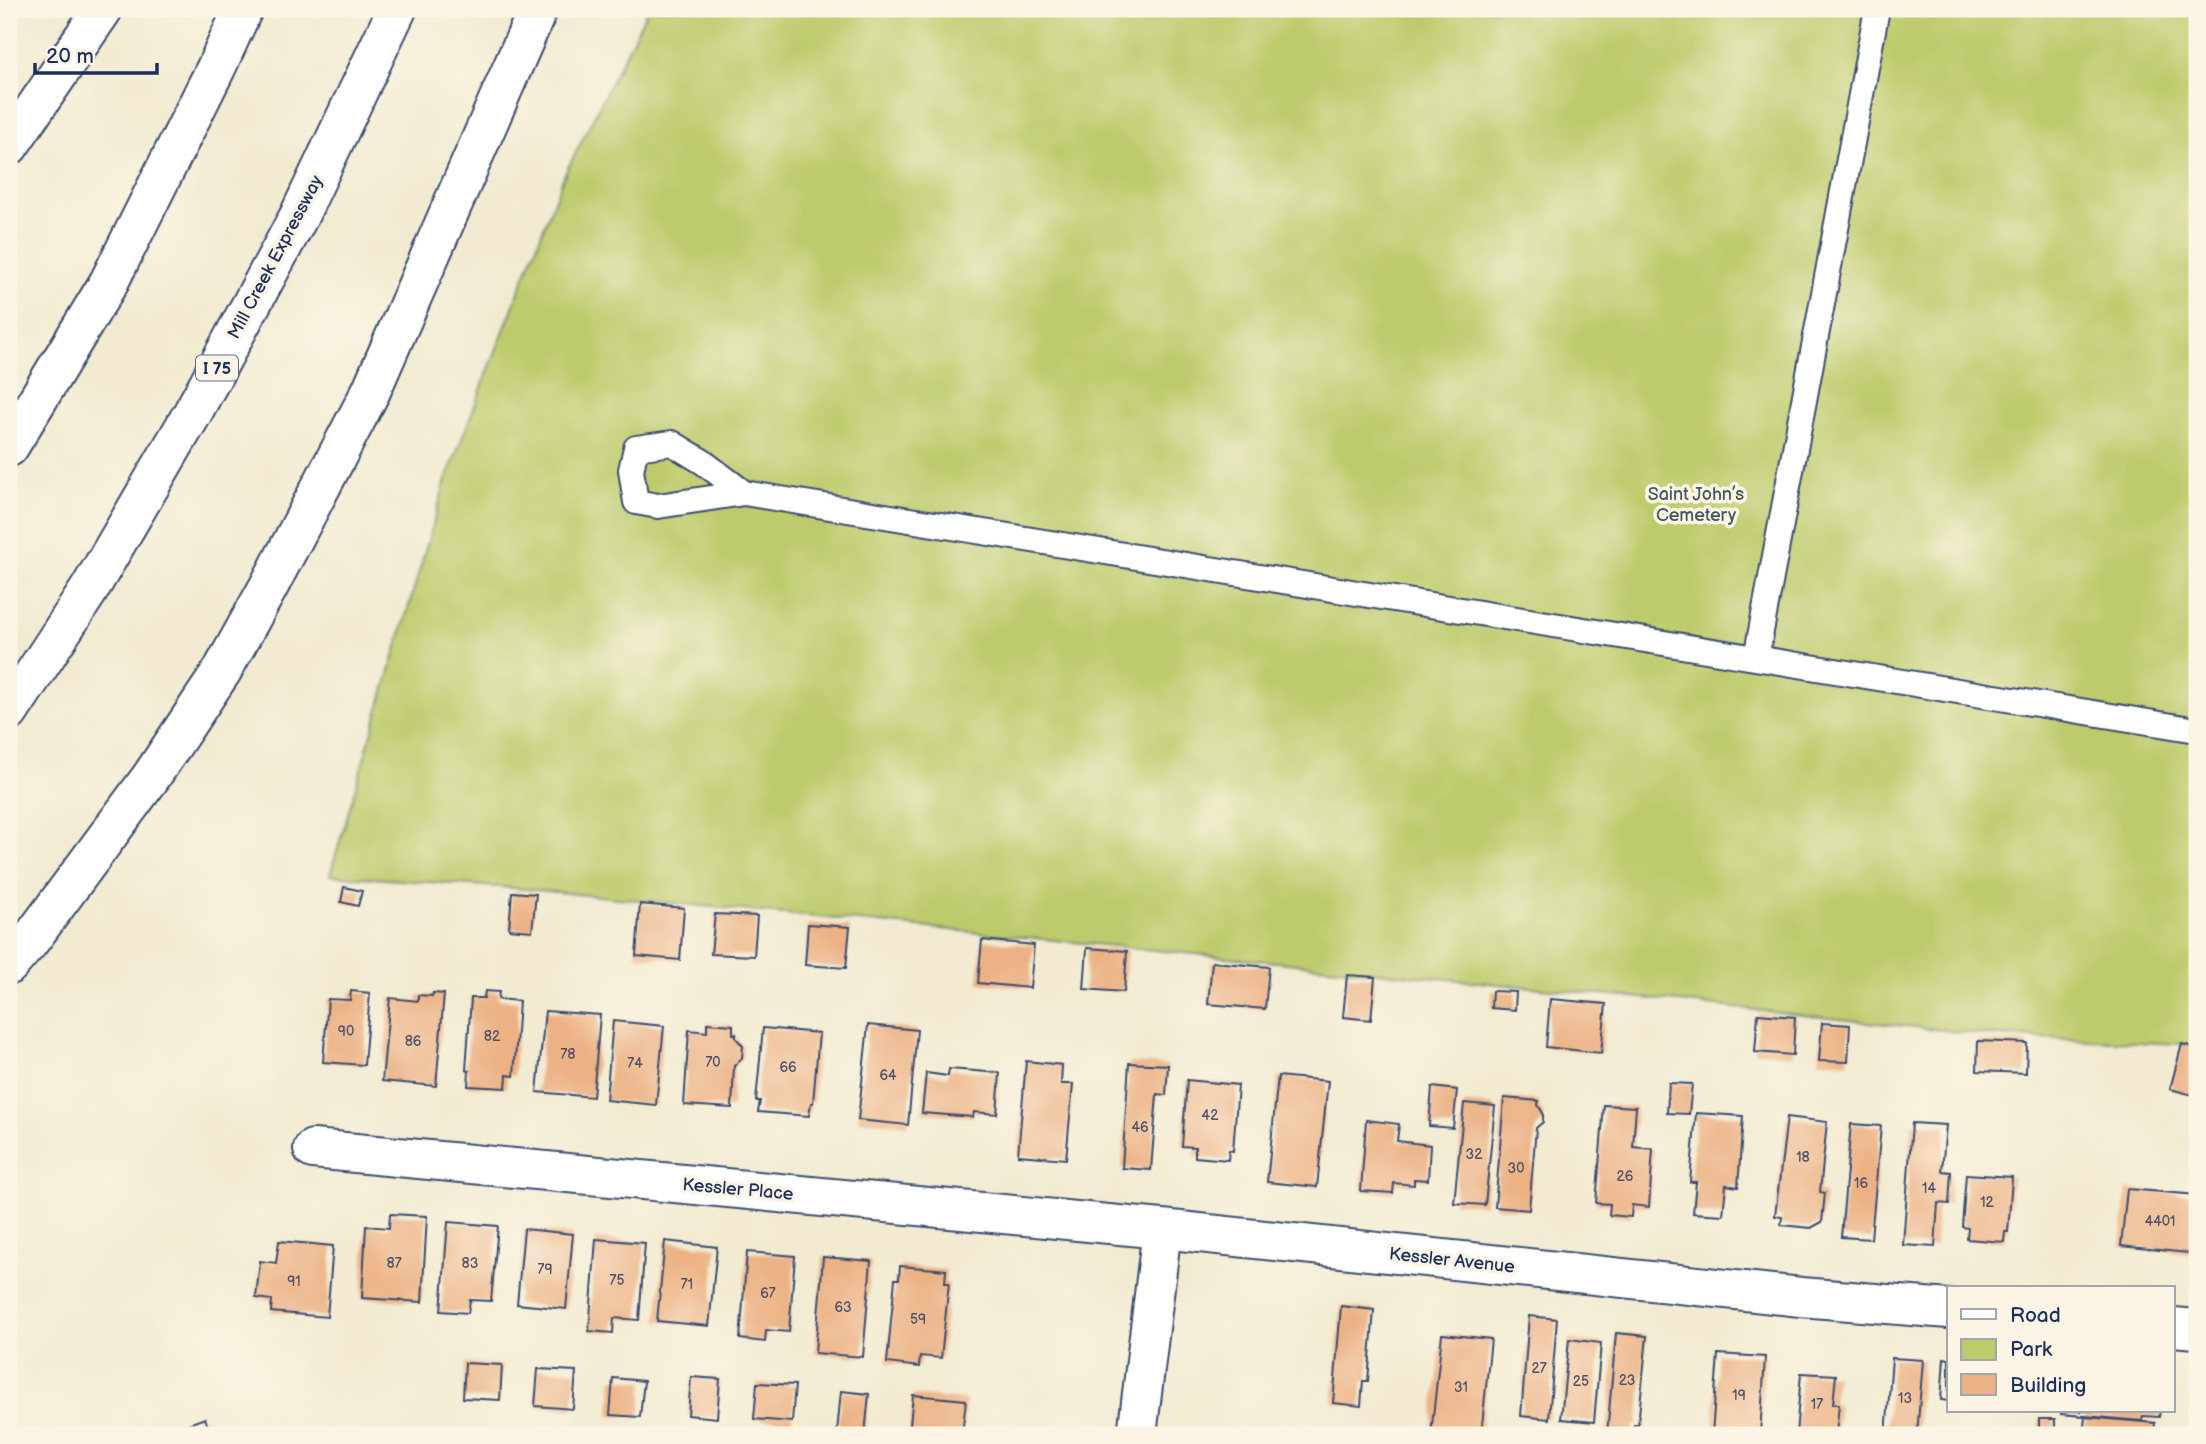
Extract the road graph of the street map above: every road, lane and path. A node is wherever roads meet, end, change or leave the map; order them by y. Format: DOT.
graph roads {
  1 [pos="103,9"];
  2 [pos="243,9"];
  3 [pos="397,9"];
  4 [pos="538,9"];
  5 [pos="1877,9"];
  6 [pos="9,146"];
  7 [pos="9,447"];
  8 [pos="744,494"];
  9 [pos="1756,658"];
  10 [pos="9,712"];
  11 [pos="2197,730"];
  12 [pos="9,965"];
  13 [pos="313,1149"];
  14 [pos="1162,1229"];
  15 [pos="1947,1309"];
  16 [pos="2174,1327"];
  17 [pos="2197,1329"];
  18 [pos="1137,1435"];
  1 -- 6 [label="main road"];
  2 -- 7 [label="main road"];
  3 -- 10 [label="main road, Mill Creek Expressway / I 75"];
  4 -- 12 [label="main road"];
  5 -- 9 [label="lane"];
  8 -- 9 [label="lane"];
  9 -- 11 [label="lane"];
  13 -- 14 [label="main road, Kessler Place"];
  14 -- 15 [label="main road, Kessler Avenue"];
  14 -- 18 [label="main road"];
  16 -- 17 [label="main road"];
}
